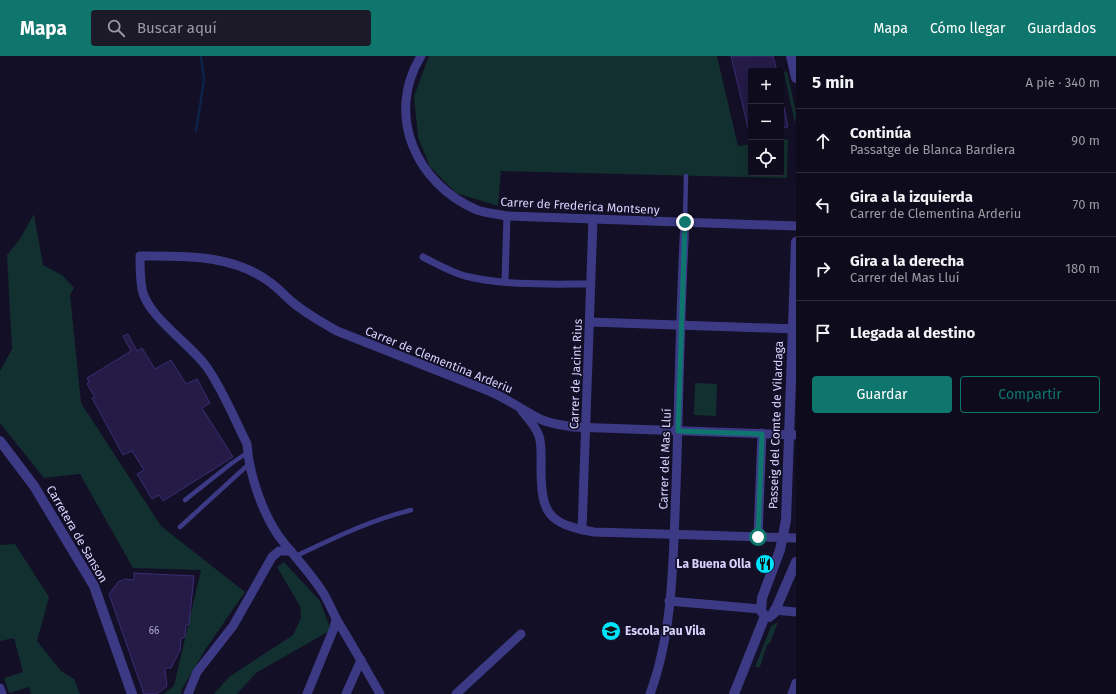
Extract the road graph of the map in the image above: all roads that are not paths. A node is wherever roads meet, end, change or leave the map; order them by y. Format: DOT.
graph roads {
  1 [pos="421,56"];
  2 [pos="791,56"];
  3 [pos="796,78"];
  4 [pos="686,176"];
  5 [pos="506,216"];
  6 [pos="593,219"];
  7 [pos="685,222"];
  8 [pos="796,226"];
  9 [pos="796,242"];
  10 [pos="423,257"];
  11 [pos="505,281"];
  12 [pos="591,284"];
  13 [pos="590,322"];
  14 [pos="682,325"];
  15 [pos="794,329"];
  16 [pos="518,406"];
  17 [pos="586,427"];
  18 [pos="678,431"];
  19 [pos="762,434"];
  20 [pos="793,435"];
  21 [pos="0,441"];
  22 [pos="247,453"];
  23 [pos="250,463"];
  24 [pos="185,500"];
  25 [pos="411,510"];
  26 [pos="180,527"];
  27 [pos="582,530"];
  28 [pos="674,534"];
  29 [pos="758,537"];
  30 [pos="783,537"];
  31 [pos="796,538"];
  32 [pos="294,553"];
  33 [pos="796,562"];
  34 [pos="782,596"];
  35 [pos="669,601"];
  36 [pos="762,610"];
  37 [pos="774,610"];
  38 [pos="795,612"];
  39 [pos="335,623"];
  40 [pos="520,634"];
  41 [pos="361,660"];
  42 [pos="796,683"];
  43 [pos="0,688"];
  44 [pos="2,694"];
  45 [pos="132,694"];
  46 [pos="188,694"];
  47 [pos="308,694"];
  48 [pos="346,694"];
  49 [pos="380,694"];
  50 [pos="456,694"];
  51 [pos="650,694"];
  52 [pos="734,694"];
  53 [pos="792,694"];
  1 -- 5 [label="street, Carrer de Frederica Montseny"];
  2 -- 3 [label="street"];
  4 -- 7 [label="lane"];
  5 -- 6 [label="street, Carrer de Frederica Montseny"];
  5 -- 11 [label="street"];
  6 -- 7 [label="street, Carrer de Frederica Montseny"];
  6 -- 12 [label="street, Carrer de Jacint Rius"];
  7 -- 8 [label="street, Carrer de Frederica Montseny"];
  7 -- 14 [label="street, Carrer del Mas Lluí"];
  9 -- 15 [label="street, Passeig del Comte de Vilardaga"];
  10 -- 11 [label="street"];
  11 -- 12 [label="street"];
  12 -- 13 [label="street, Carrer de Jacint Rius"];
  13 -- 14 [label="street"];
  13 -- 17 [label="street, Carrer de Jacint Rius"];
  14 -- 15 [label="street"];
  14 -- 18 [label="street, Carrer del Mas Lluí"];
  15 -- 20 [label="street, Passeig del Comte de Vilardaga"];
  16 -- 17 [label="street, Carrer de Clementina Arderiu"];
  16 -- 22 [label="street, Carrer de Clementina Arderiu"];
  16 -- 27 [label="street"];
  17 -- 18 [label="street, Carrer de Clementina Arderiu"];
  17 -- 27 [label="street, Carrer de Jacint Rius"];
  18 -- 19 [label="street, Carrer de Clementina Arderiu"];
  18 -- 28 [label="street, Carrer del Mas Lluí"];
  19 -- 20 [label="street, Carrer de Clementina Arderiu"];
  19 -- 29 [label="street"];
  20 -- 30 [label="street, Passeig del Comte de Vilardaga"];
  21 -- 45 [label="street, Carretera de Sanson"];
  22 -- 23 [label="street"];
  22 -- 24 [label="lane"];
  23 -- 26 [label="lane"];
  23 -- 32 [label="street"];
  25 -- 32 [label="lane"];
  27 -- 28 [label="street"];
  28 -- 29 [label="street"];
  28 -- 35 [label="street, Carrer del Mas Lluí"];
  29 -- 30 [label="street"];
  30 -- 31 [label="street"];
  30 -- 36 [label="street, Passeig del Comte de Vilardaga"];
  32 -- 39 [label="street"];
  32 -- 46 [label="street"];
  33 -- 34 [label="street"];
  34 -- 37 [label="street"];
  34 -- 38 [label="street"];
  35 -- 36 [label="street"];
  35 -- 51 [label="street, Carrer del Mas Lluí"];
  36 -- 37 [label="street"];
  36 -- 52 [label="street, Passeig del Comte de Vilardaga"];
  37 -- 38 [label="street"];
  39 -- 41 [label="street"];
  39 -- 47 [label="street"];
  40 -- 50 [label="street"];
  41 -- 48 [label="street"];
  41 -- 49 [label="street"];
  42 -- 53 [label="street"];
  43 -- 44 [label="street"];
}
